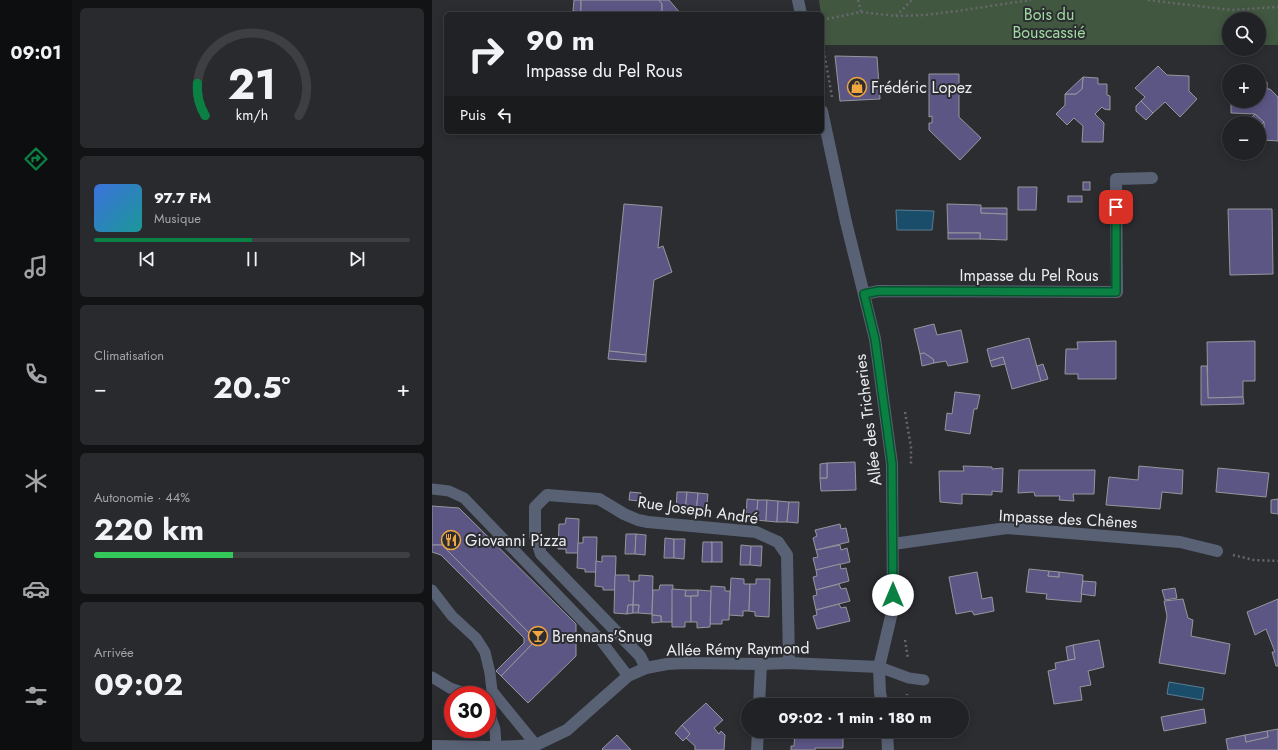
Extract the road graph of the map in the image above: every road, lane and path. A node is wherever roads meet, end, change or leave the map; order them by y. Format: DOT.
graph roads {
  1 [pos="798,0"];
  2 [pos="858,0"];
  3 [pos="912,0"];
  4 [pos="1031,0"];
  5 [pos="1148,0"];
  6 [pos="1157,0"];
  7 [pos="1278,7"];
  8 [pos="801,12"];
  9 [pos="861,12"];
  10 [pos="896,16"];
  11 [pos="824,20"];
  12 [pos="824,120"];
  13 [pos="1152,178"];
  14 [pos="864,294"];
  15 [pos="432,489"];
  16 [pos="893,544"];
  17 [pos="1217,551"];
  18 [pos="1278,561"];
  19 [pos="432,590"];
  20 [pos="789,663"];
  21 [pos="761,664"];
  22 [pos="879,667"];
  23 [pos="646,668"];
  24 [pos="628,676"];
  25 [pos="432,677"];
  26 [pos="924,680"];
  27 [pos="447,686"];
  28 [pos="759,698"];
  29 [pos="881,698"];
  30 [pos="496,738"];
  31 [pos="758,738"];
  32 [pos="887,738"];
  33 [pos="432,746"];
  34 [pos="496,747"];
  35 [pos="536,748"];
  36 [pos="757,750"];
  37 [pos="888,750"];
  1 -- 8 [label="street"];
  2 -- 9 [label="path"];
  3 -- 10 [label="path"];
  4 -- 10 [label="path"];
  5 -- 6 [label="path"];
  6 -- 7 [label="path"];
  9 -- 10 [label="path"];
  9 -- 11 [label="path"];
  12 -- 14 [label="street, Allée des Tricheries"];
  13 -- 14 [label="street, Impasse du Pel Rous"];
  14 -- 16 [label="street, Allée des Tricheries"];
  15 -- 24 [label="lane"];
  16 -- 17 [label="street, Impasse des Chênes"];
  16 -- 22 [label="street, Allée des Tricheries"];
  17 -- 18 [label="path"];
  19 -- 35 [label="lane"];
  20 -- 21 [label="street, Allée Rémy Raymond"];
  20 -- 22 [label="street, Allée Rémy Raymond"];
  20 -- 23 [label="street, Rue Joseph André"];
  21 -- 23 [label="street, Allée Rémy Raymond"];
  21 -- 28 [label="street"];
  22 -- 26 [label="lane"];
  22 -- 29 [label="street, Allée des Tricheries"];
  23 -- 24 [label="street, Allée Rémy Raymond"];
  24 -- 35 [label="street, Allée Rémy Raymond"];
  25 -- 27 [label="lane"];
  30 -- 34 [label="lane"];
  31 -- 36 [label="street"];
  32 -- 37 [label="street"];
  33 -- 34 [label="street, Allée Rémy Raymond"];
  34 -- 35 [label="street, Allée Rémy Raymond"];
}
